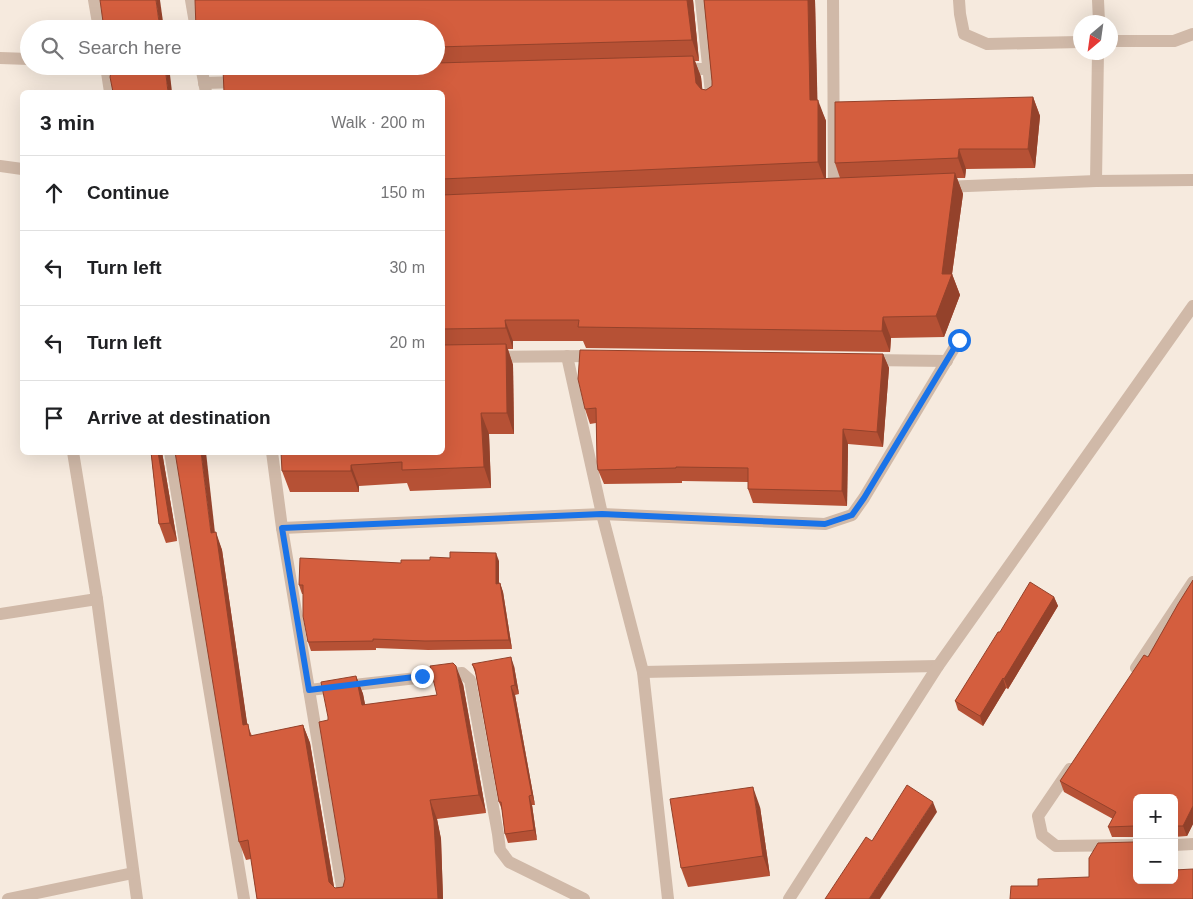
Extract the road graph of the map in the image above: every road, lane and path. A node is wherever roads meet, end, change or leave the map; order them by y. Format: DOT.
graph roads {
  1 [pos="94,0"];
  2 [pos="191,0"];
  3 [pos="701,0"];
  4 [pos="833,0"];
  5 [pos="959,0"];
  6 [pos="1098,0"];
  7 [pos="1098,15"];
  8 [pos="97,20"];
  9 [pos="194,20"];
  10 [pos="1193,34"];
  11 [pos="1118,41"];
  12 [pos="1073,42"];
  13 [pos="0,58"];
  14 [pos="20,59"];
  15 [pos="1098,60"];
  16 [pos="708,69"];
  17 [pos="668,70"];
  18 [pos="107,75"];
  19 [pos="203,75"];
  20 [pos="253,82"];
  21 [pos="205,88"];
  22 [pos="110,90"];
  23 [pos="712,103"];
  24 [pos="0,166"];
  25 [pos="20,169"];
  26 [pos="1193,180"];
  27 [pos="1096,181"];
  28 [pos="931,188"];
  29 [pos="834,191"];
  30 [pos="1193,306"];
  31 [pos="959,340"];
  32 [pos="566,356"];
  33 [pos="606,356"];
  34 [pos="481,357"];
  35 [pos="859,360"];
  36 [pos="946,362"];
  37 [pos="73,455"];
  38 [pos="170,455"];
  39 [pos="272,455"];
  40 [pos="602,514"];
  41 [pos="282,528"];
  42 [pos="1193,582"];
  43 [pos="97,599"];
  44 [pos="0,614"];
  45 [pos="938,666"];
  46 [pos="643,672"];
  47 [pos="1129,679"];
  48 [pos="309,690"];
  49 [pos="1076,760"];
  50 [pos="1193,844"];
  51 [pos="1133,845"];
  52 [pos="1178,845"];
  53 [pos="133,873"];
  54 [pos="8,899"];
  55 [pos="137,899"];
  56 [pos="244,899"];
  57 [pos="344,899"];
  58 [pos="584,899"];
  59 [pos="668,899"];
  60 [pos="789,899"];
  1 -- 8 [label="street"];
  2 -- 9 [label="street"];
  3 -- 16 [label="street"];
  4 -- 29 [label="street"];
  5 -- 12 [label="street"];
  6 -- 7 [label="street"];
  10 -- 11 [label="street"];
  13 -- 14 [label="street"];
  15 -- 27 [label="street"];
  16 -- 17 [label="street"];
  16 -- 23 [label="street"];
  18 -- 22 [label="street"];
  19 -- 21 [label="street"];
  20 -- 21 [label="street"];
  24 -- 25 [label="street"];
  26 -- 27 [label="street"];
  27 -- 28 [label="street"];
  30 -- 45 [label="street"];
  31 -- 36 [label="street"];
  32 -- 33 [label="street"];
  32 -- 34 [label="street"];
  32 -- 40 [label="street"];
  35 -- 36 [label="street"];
  36 -- 40 [label="street"];
  37 -- 43 [label="street"];
  38 -- 56 [label="street"];
  39 -- 41 [label="street"];
  40 -- 41 [label="street"];
  40 -- 46 [label="street"];
  41 -- 48 [label="street"];
  42 -- 47 [label="street"];
  43 -- 44 [label="street"];
  43 -- 53 [label="street"];
  45 -- 46 [label="street"];
  45 -- 60 [label="street"];
  46 -- 59 [label="street"];
  48 -- 57 [label="street"];
  48 -- 58 [label="street"];
  49 -- 51 [label="street"];
  50 -- 52 [label="street"];
  53 -- 54 [label="street"];
  53 -- 55 [label="street"];
}
